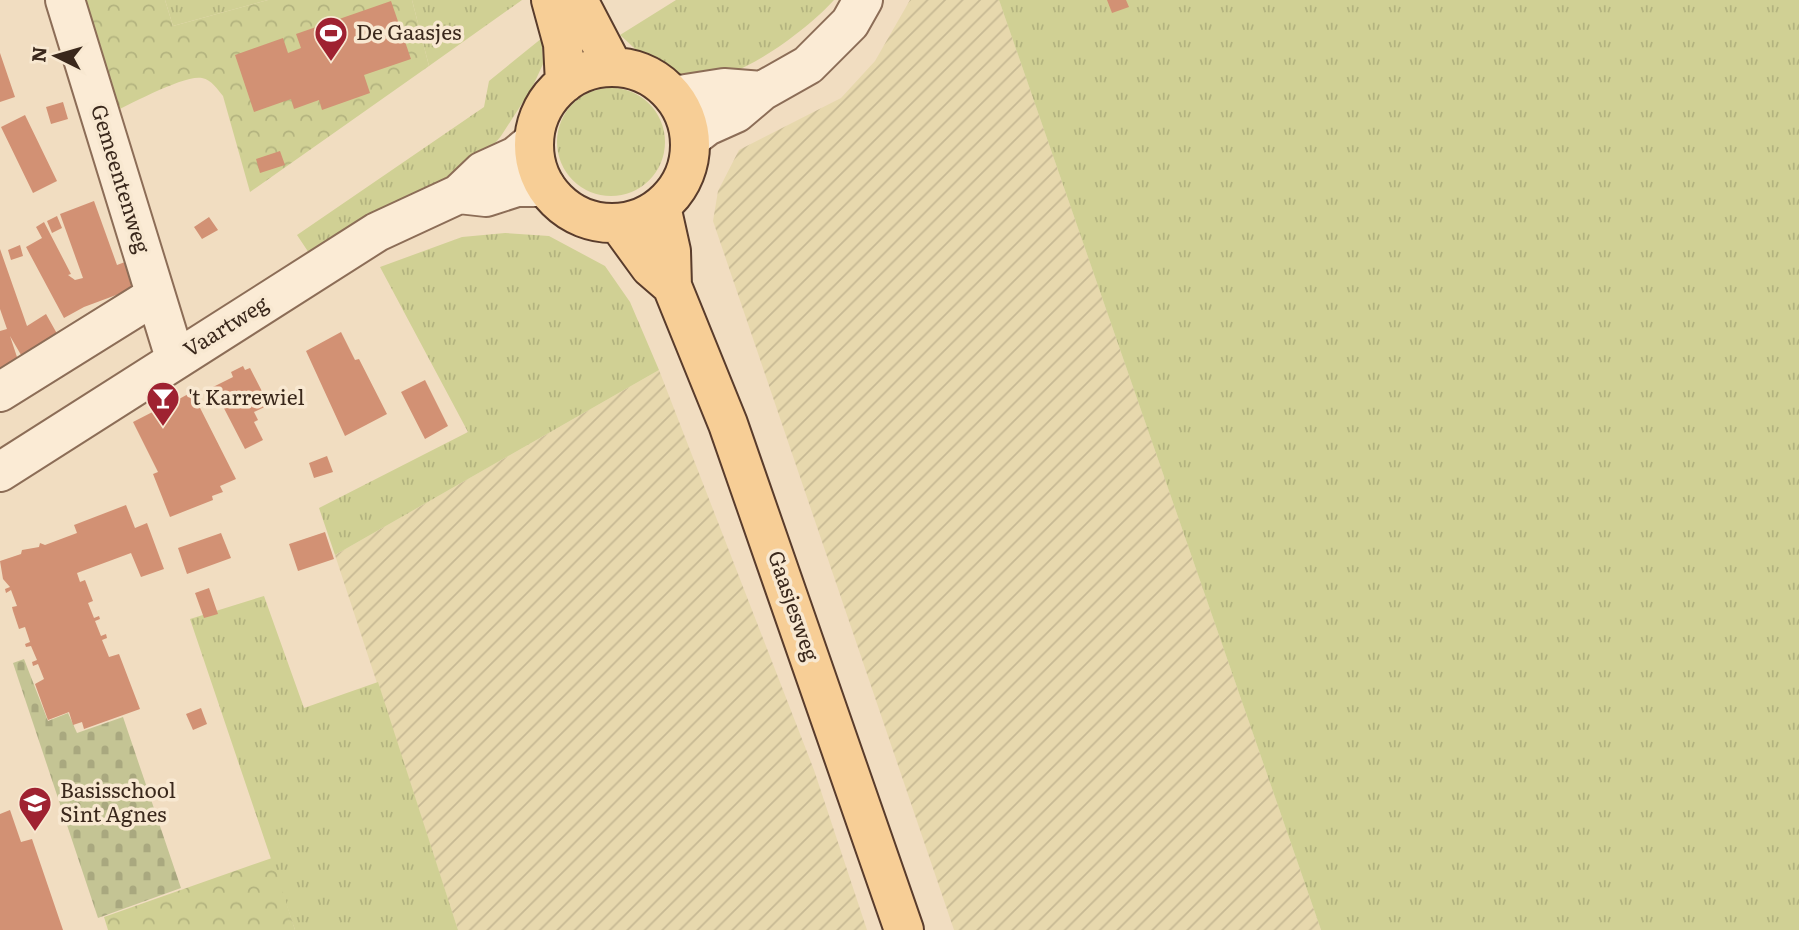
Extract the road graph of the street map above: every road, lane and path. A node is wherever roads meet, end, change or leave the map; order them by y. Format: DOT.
graph roads {
  1 [pos="65,0"];
  2 [pos="551,0"];
  3 [pos="578,0"];
  4 [pos="863,0"];
  5 [pos="613,67"];
  6 [pos="565,83"];
  7 [pos="762,91"];
  8 [pos="673,96"];
  9 [pos="690,139"];
  10 [pos="534,141"];
  11 [pos="546,187"];
  12 [pos="459,194"];
  13 [pos="661,206"];
  14 [pos="618,223"];
  15 [pos="671,286"];
  16 [pos="154,296"];
  17 [pos="175,358"];
  18 [pos="0,392"];
  19 [pos="0,472"];
  20 [pos="904,930"];
  1 -- 16 [label="street, Gemeentenweg"];
  2 -- 6 [label="main road"];
  3 -- 5 [label="main road"];
  4 -- 7 [label="street"];
  5 -- 6 [label="main road"];
  5 -- 8 [label="main road"];
  6 -- 10 [label="main road"];
  7 -- 8 [label="street"];
  7 -- 9 [label="street"];
  8 -- 9 [label="main road"];
  9 -- 13 [label="main road"];
  10 -- 11 [label="main road"];
  10 -- 12 [label="street, Vaartweg"];
  11 -- 12 [label="street, Vaartweg"];
  11 -- 14 [label="main road"];
  12 -- 17 [label="street, Vaartweg"];
  13 -- 14 [label="main road"];
  13 -- 15 [label="main road, Gaasjesweg"];
  14 -- 15 [label="main road, Gaasjesweg"];
  15 -- 20 [label="main road, Gaasjesweg"];
  16 -- 17 [label="street, Gemeentenweg"];
  16 -- 18 [label="street"];
  17 -- 19 [label="street, Vaartweg"];
}
